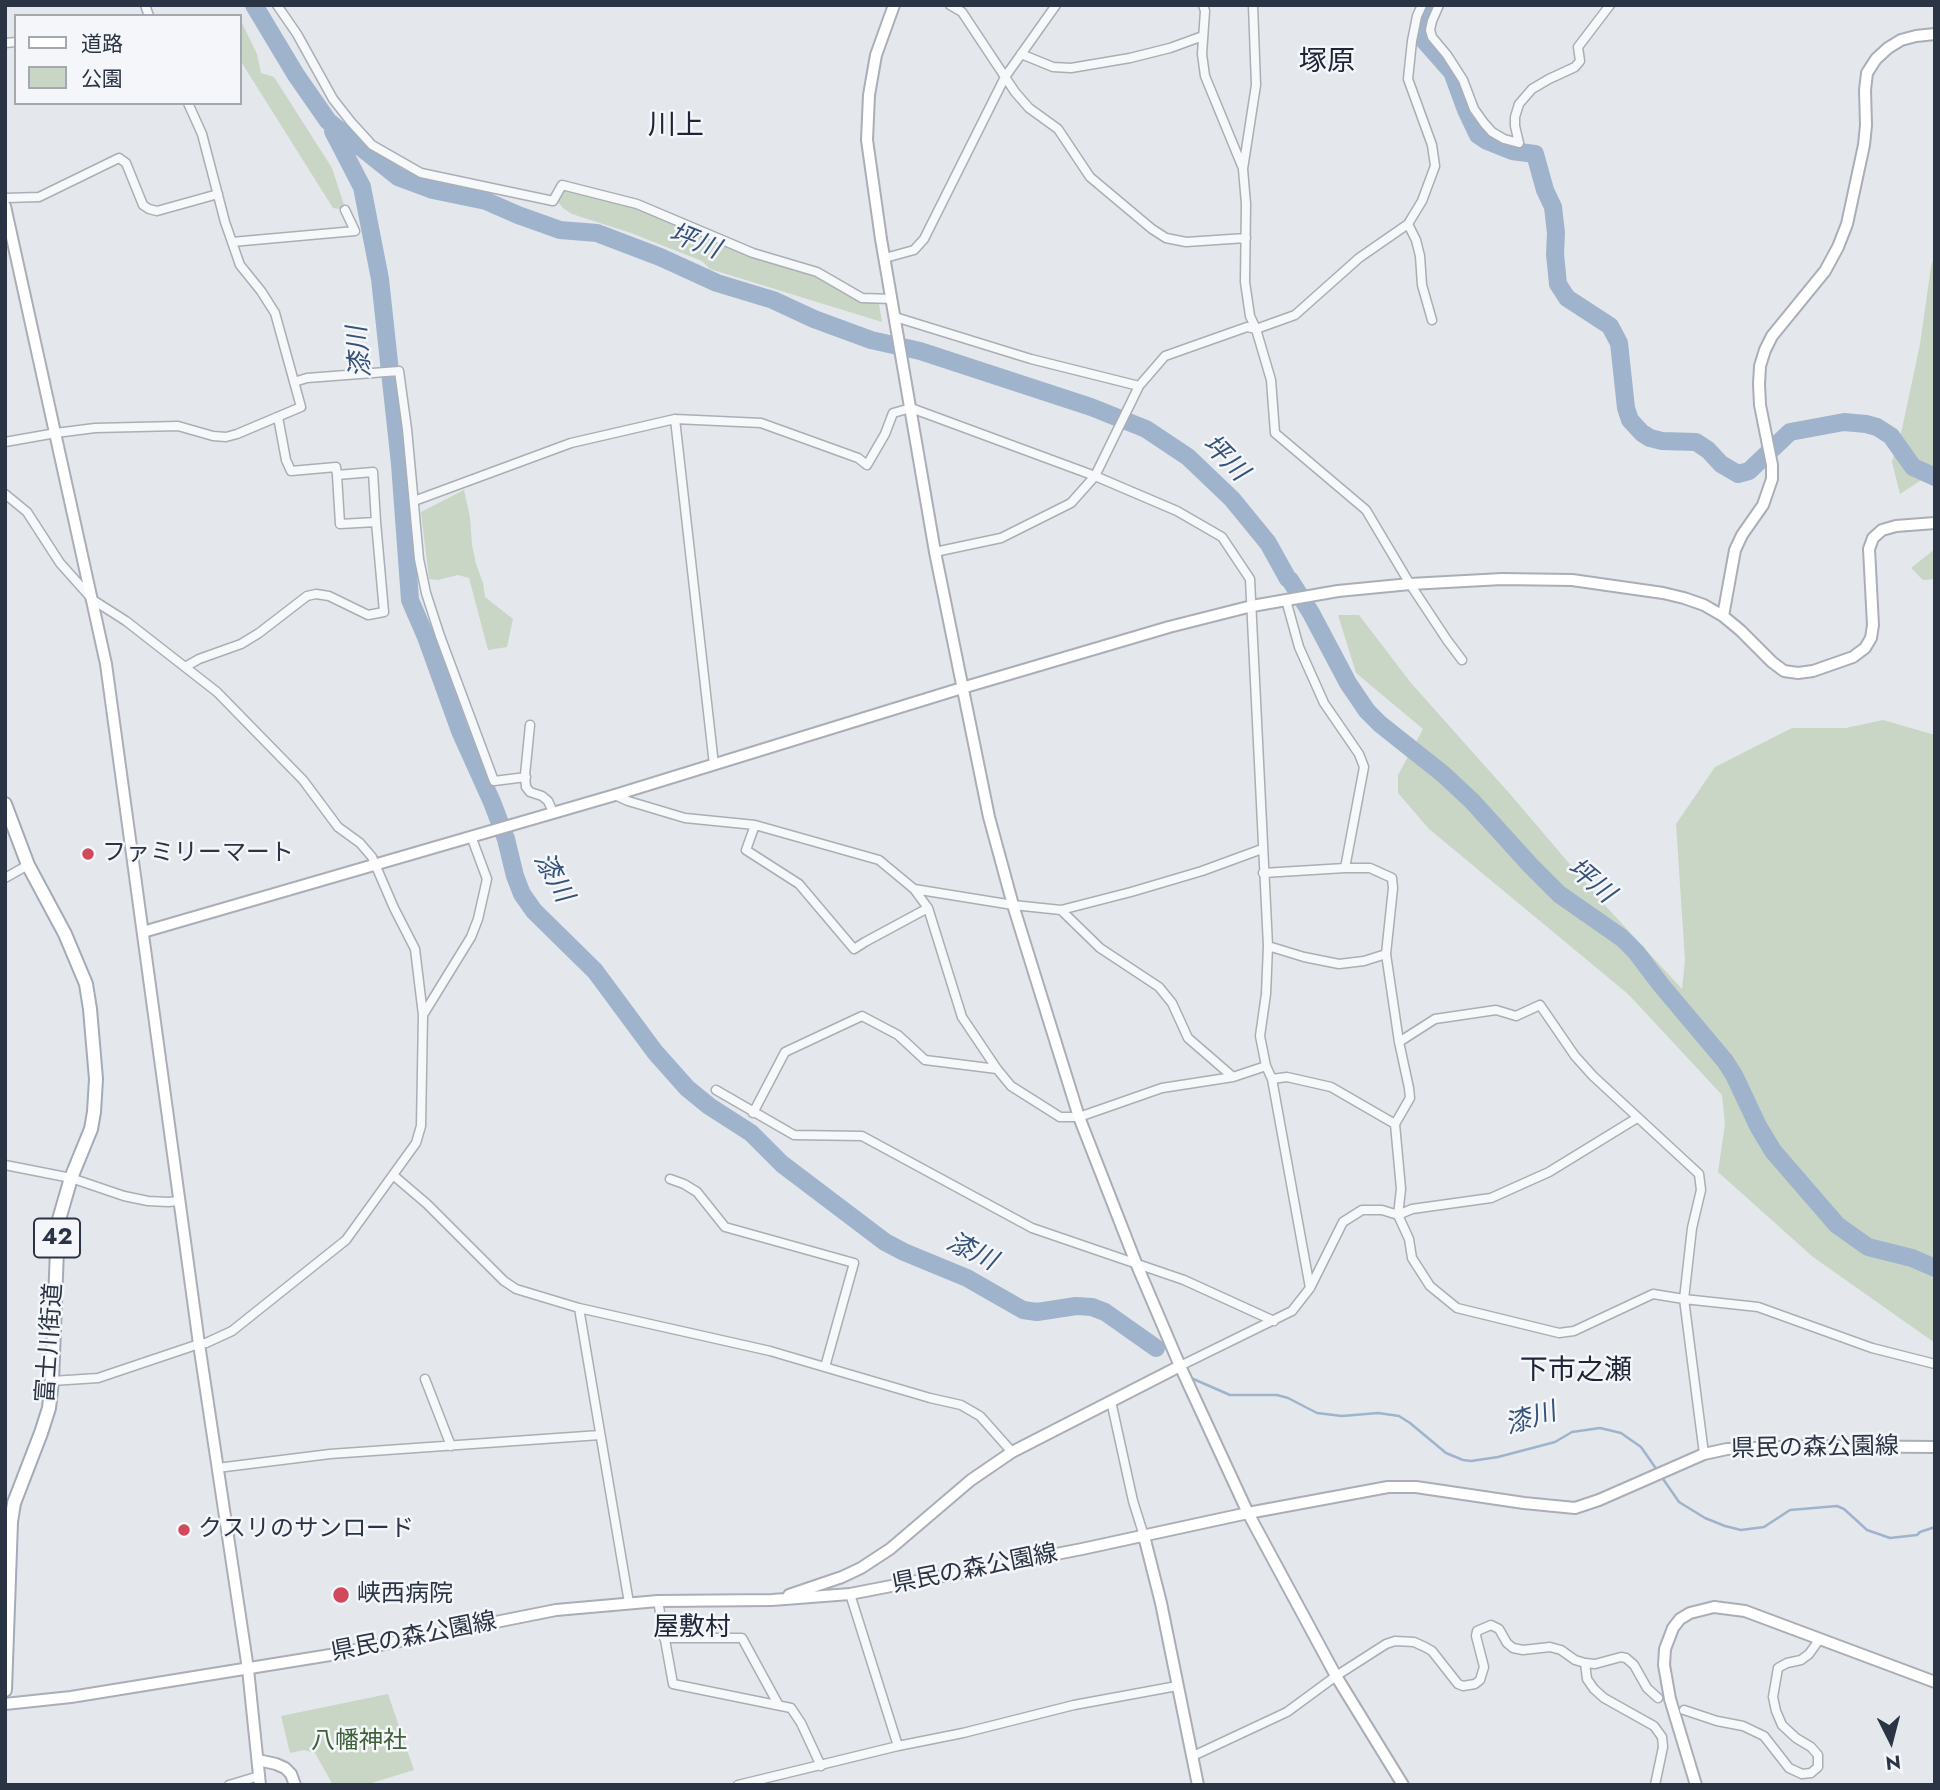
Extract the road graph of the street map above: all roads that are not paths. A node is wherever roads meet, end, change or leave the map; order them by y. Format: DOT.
graph roads {
  1 [pos="277,5"];
  2 [pos="894,5"];
  3 [pos="950,5"];
  4 [pos="1056,5"];
  5 [pos="1203,5"];
  6 [pos="1253,5"];
  7 [pos="1422,5"];
  8 [pos="1439,5"];
  9 [pos="1610,5"];
  10 [pos="1935,34"];
  11 [pos="1203,36"];
  12 [pos="1021,54"];
  13 [pos="1005,77"];
  14 [pos="189,105"];
  15 [pos="1243,169"];
  16 [pos="218,194"];
  17 [pos="5,198"];
  18 [pos="5,206"];
  19 [pos="345,210"];
  20 [pos="1408,224"];
  21 [pos="1245,238"];
  22 [pos="232,242"];
  23 [pos="885,258"];
  24 [pos="892,299"];
  25 [pos="895,317"];
  26 [pos="1432,320"];
  27 [pos="1256,329"];
  28 [pos="294,382"];
  29 [pos="1139,386"];
  30 [pos="911,408"];
  31 [pos="278,417"];
  32 [pos="675,419"];
  33 [pos="57,432"];
  34 [pos="5,442"];
  35 [pos="337,475"];
  36 [pos="1095,476"];
  37 [pos="5,494"];
  38 [pos="414,501"];
  39 [pos="376,522"];
  40 [pos="1935,523"];
  41 [pos="935,552"];
  42 [pos="1410,584"];
  43 [pos="1292,599"];
  44 [pos="93,600"];
  45 [pos="1252,606"];
  46 [pos="1723,617"];
  47 [pos="1462,660"];
  48 [pos="185,667"];
  49 [pos="962,688"];
  50 [pos="530,725"];
  51 [pos="714,765"];
  52 [pos="526,777"];
  53 [pos="615,795"];
  54 [pos="5,804"];
  55 [pos="553,812"];
  56 [pos="755,825"];
  57 [pos="471,836"];
  58 [pos="1262,849"];
  59 [pos="377,864"];
  60 [pos="28,865"];
  61 [pos="1345,867"];
  62 [pos="1263,873"];
  63 [pos="5,878"];
  64 [pos="914,889"];
  65 [pos="1013,905"];
  66 [pos="928,908"];
  67 [pos="1061,910"];
  68 [pos="143,932"];
  69 [pos="1268,946"];
  70 [pos="1386,954"];
  71 [pos="424,1016"];
  72 [pos="1399,1042"];
  73 [pos="1266,1066"];
  74 [pos="996,1069"];
  75 [pos="1233,1077"];
  76 [pos="1272,1079"];
  77 [pos="716,1090"];
  78 [pos="753,1113"];
  79 [pos="1079,1116"];
  80 [pos="1637,1118"];
  81 [pos="1395,1124"];
  82 [pos="5,1165"];
  83 [pos="393,1175"];
  84 [pos="71,1178"];
  85 [pos="670,1179"];
  86 [pos="179,1201"];
  87 [pos="1398,1215"];
  88 [pos="1136,1263"];
  89 [pos="1310,1288"];
  90 [pos="1684,1299"];
  91 [pos="579,1308"];
  92 [pos="1274,1321"];
  93 [pos="199,1344"];
  94 [pos="1935,1364"];
  95 [pos="1180,1366"];
  96 [pos="825,1367"];
  97 [pos="425,1379"];
  98 [pos="51,1381"];
  99 [pos="1111,1401"];
  100 [pos="600,1435"];
  101 [pos="451,1446"];
  102 [pos="1935,1447"];
  103 [pos="1012,1452"];
  104 [pos="1704,1454"];
  105 [pos="217,1468"];
  106 [pos="1248,1513"];
  107 [pos="8,1523"];
  108 [pos="1144,1536"];
  109 [pos="850,1594"];
  110 [pos="772,1600"];
  111 [pos="658,1601"];
  112 [pos="629,1603"];
  113 [pos="664,1638"];
  114 [pos="1819,1640"];
  115 [pos="1585,1663"];
  116 [pos="248,1669"];
  117 [pos="1336,1676"];
  118 [pos="1935,1682"];
  119 [pos="1177,1686"];
  120 [pos="5,1690"];
  121 [pos="1658,1698"];
  122 [pos="5,1704"];
  123 [pos="778,1704"];
  124 [pos="1684,1710"];
  125 [pos="898,1746"];
  126 [pos="1193,1756"];
  127 [pos="258,1760"];
  128 [pos="821,1766"];
  129 [pos="259,1781"];
  130 [pos="229,1785"];
  131 [pos="295,1785"];
  132 [pos="738,1785"];
  133 [pos="1198,1785"];
  134 [pos="1403,1785"];
  135 [pos="1655,1785"];
  136 [pos="1696,1785"];
  1 -- 24 [label="street"];
  2 -- 23 [label="street"];
  3 -- 13 [label="street"];
  4 -- 12 [label="street"];
  5 -- 11 [label="street"];
  6 -- 15 [label="street"];
  7 -- 20 [label="street"];
  8 -- 9 [label="street"];
  10 -- 46 [label="street"];
  11 -- 12 [label="street"];
  11 -- 15 [label="street"];
  12 -- 13 [label="street"];
  13 -- 21 [label="street"];
  13 -- 23 [label="street"];
  14 -- 16 [label="street"];
  15 -- 21 [label="street"];
  16 -- 17 [label="street"];
  16 -- 22 [label="street"];
  18 -- 33 [label="street"];
  19 -- 22 [label="street"];
  20 -- 26 [label="street"];
  20 -- 27 [label="street"];
  21 -- 27 [label="street"];
  22 -- 28 [label="street"];
  23 -- 24 [label="street"];
  24 -- 25 [label="street"];
  25 -- 29 [label="street"];
  25 -- 30 [label="street"];
  27 -- 29 [label="street"];
  27 -- 42 [label="street"];
  28 -- 31 [label="street"];
  28 -- 38 [label="street"];
  29 -- 36 [label="street"];
  30 -- 32 [label="street"];
  30 -- 36 [label="street"];
  30 -- 41 [label="street"];
  31 -- 33 [label="street"];
  31 -- 35 [label="street"];
  32 -- 38 [label="street"];
  32 -- 51 [label="street"];
  33 -- 34 [label="street"];
  33 -- 44 [label="street"];
  35 -- 39 [label="street"];
  35 -- 39 [label="street"];
  36 -- 41 [label="street"];
  36 -- 45 [label="street"];
  37 -- 44 [label="street"];
  38 -- 52 [label="street"];
  39 -- 48 [label="street"];
  40 -- 46 [label="street"];
  41 -- 49 [label="street"];
  42 -- 43 [label="street"];
  42 -- 46 [label="street"];
  42 -- 47 [label="street"];
  43 -- 45 [label="street"];
  43 -- 61 [label="street"];
  44 -- 48 [label="street"];
  44 -- 68 [label="street"];
  45 -- 49 [label="street"];
  45 -- 58 [label="street"];
  48 -- 59 [label="street"];
  49 -- 51 [label="street"];
  49 -- 65 [label="street"];
  50 -- 52 [label="street"];
  51 -- 53 [label="street"];
  52 -- 55 [label="street"];
  53 -- 55 [label="street"];
  53 -- 56 [label="street"];
  54 -- 60 [label="main road, 富士川街道 / 42"];
  55 -- 57 [label="street"];
  56 -- 64 [label="street"];
  56 -- 66 [label="street"];
  57 -- 59 [label="street"];
  57 -- 71 [label="street"];
  58 -- 62 [label="street"];
  58 -- 67 [label="street"];
  59 -- 68 [label="street"];
  59 -- 71 [label="street"];
  60 -- 63 [label="street"];
  60 -- 84 [label="main road, 富士川街道 / 42"];
  61 -- 62 [label="street"];
  61 -- 70 [label="street"];
  62 -- 69 [label="street"];
  64 -- 65 [label="street"];
  64 -- 66 [label="street"];
  65 -- 67 [label="street"];
  65 -- 79 [label="street"];
  66 -- 74 [label="street"];
  67 -- 75 [label="street"];
  68 -- 86 [label="street"];
  69 -- 70 [label="street"];
  69 -- 73 [label="street"];
  70 -- 72 [label="street"];
  71 -- 83 [label="street"];
  72 -- 80 [label="street"];
  72 -- 81 [label="street"];
  73 -- 75 [label="street"];
  73 -- 76 [label="street"];
  74 -- 78 [label="street"];
  74 -- 79 [label="street"];
  75 -- 79 [label="street"];
  76 -- 81 [label="street"];
  76 -- 89 [label="street"];
  77 -- 78 [label="street"];
  78 -- 88 [label="street"];
  79 -- 88 [label="street"];
  80 -- 87 [label="street"];
  80 -- 90 [label="street"];
  81 -- 87 [label="street"];
  82 -- 84 [label="street"];
  83 -- 91 [label="street"];
  83 -- 93 [label="street"];
  84 -- 86 [label="street"];
  84 -- 98 [label="main road, 富士川街道 / 42"];
  85 -- 96 [label="street"];
  86 -- 93 [label="street"];
  87 -- 89 [label="street"];
  87 -- 90 [label="street"];
  88 -- 92 [label="street"];
  88 -- 95 [label="street"];
  89 -- 92 [label="street"];
  90 -- 94 [label="street"];
  90 -- 104 [label="street"];
  91 -- 96 [label="street"];
  91 -- 100 [label="street"];
  92 -- 95 [label="street"];
  93 -- 98 [label="street"];
  93 -- 105 [label="street"];
  95 -- 99 [label="street"];
  95 -- 106 [label="street"];
  96 -- 103 [label="street"];
  97 -- 101 [label="street"];
  98 -- 107 [label="main road, 富士川街道 / 42"];
  99 -- 103 [label="street"];
  99 -- 108 [label="street"];
  100 -- 101 [label="street"];
  100 -- 112 [label="street"];
  101 -- 105 [label="street"];
  102 -- 104 [label="street, 県民の森公園線"];
  103 -- 110 [label="street"];
  104 -- 106 [label="street, 県民の森公園線"];
  105 -- 116 [label="street"];
  106 -- 108 [label="street, 県民の森公園線"];
  106 -- 117 [label="street"];
  107 -- 120 [label="main road, 富士川街道 / 42"];
  108 -- 109 [label="street, 県民の森公園線"];
  108 -- 119 [label="street"];
  109 -- 110 [label="street, 県民の森公園線"];
  109 -- 125 [label="street"];
  110 -- 111 [label="street, 県民の森公園線"];
  111 -- 112 [label="street, 県民の森公園線"];
  111 -- 113 [label="street"];
  112 -- 116 [label="street, 県民の森公園線"];
  113 -- 123 [label="street"];
  113 -- 123 [label="street"];
  114 -- 118 [label="street"];
  114 -- 124 [label="street"];
  114 -- 136 [label="street"];
  115 -- 117 [label="street"];
  115 -- 121 [label="street"];
  115 -- 135 [label="street"];
  116 -- 122 [label="street, 県民の森公園線"];
  116 -- 127 [label="street"];
  117 -- 126 [label="street"];
  117 -- 134 [label="street"];
  119 -- 125 [label="street"];
  119 -- 126 [label="street"];
  123 -- 128 [label="street"];
  125 -- 128 [label="street"];
  126 -- 133 [label="street"];
  127 -- 129 [label="street"];
  127 -- 131 [label="street"];
  128 -- 132 [label="street"];
  129 -- 130 [label="street"];
}
